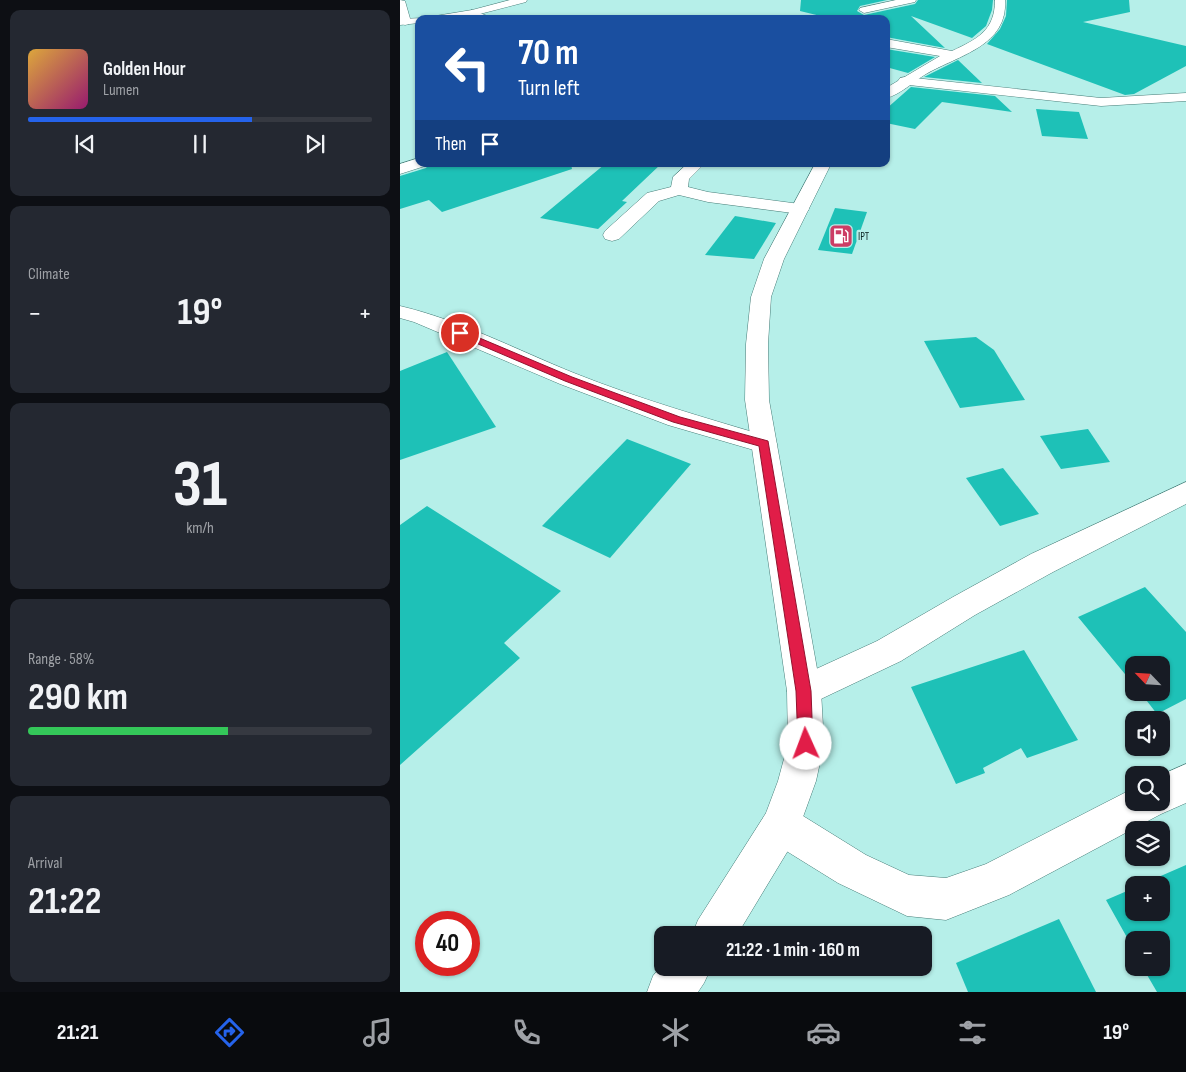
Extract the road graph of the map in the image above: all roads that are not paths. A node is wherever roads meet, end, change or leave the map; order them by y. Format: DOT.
graph roads {
  1 [pos="522,0"];
  2 [pos="911,0"];
  3 [pos="400,2"];
  4 [pos="997,3"];
  5 [pos="864,10"];
  6 [pos="472,13"];
  7 [pos="457,15"];
  8 [pos="477,15"];
  9 [pos="403,22"];
  10 [pos="890,44"];
  11 [pos="953,55"];
  12 [pos="905,81"];
  13 [pos="890,91"];
  14 [pos="1186,97"];
  15 [pos="415,164"];
  16 [pos="693,167"];
  17 [pos="821,167"];
  18 [pos="400,169"];
  19 [pos="678,190"];
  20 [pos="800,209"];
  21 [pos="612,235"];
  22 [pos="400,312"];
  23 [pos="764,444"];
  24 [pos="1186,492"];
  25 [pos="804,691"];
  26 [pos="1186,783"];
  27 [pos="1170,791"];
  28 [pos="1130,811"];
  29 [pos="781,825"];
  30 [pos="719,926"];
  31 [pos="682,976"];
  32 [pos="669,992"];
  1 -- 6 [label="street"];
  2 -- 5 [label="street"];
  3 -- 9 [label="street"];
  4 -- 11 [label="street"];
  6 -- 7 [label="street"];
  6 -- 8 [label="street"];
  10 -- 11 [label="street"];
  11 -- 12 [label="street"];
  12 -- 13 [label="street"];
  12 -- 14 [label="street"];
  15 -- 18 [label="street"];
  16 -- 19 [label="street"];
  17 -- 20 [label="street"];
  19 -- 20 [label="street"];
  19 -- 21 [label="street"];
  20 -- 23 [label="street"];
  22 -- 23 [label="street"];
  23 -- 25 [label="street"];
  24 -- 25 [label="street"];
  25 -- 29 [label="street"];
  26 -- 27 [label="street"];
  28 -- 29 [label="street"];
  29 -- 30 [label="street"];
  31 -- 32 [label="street"];
}
